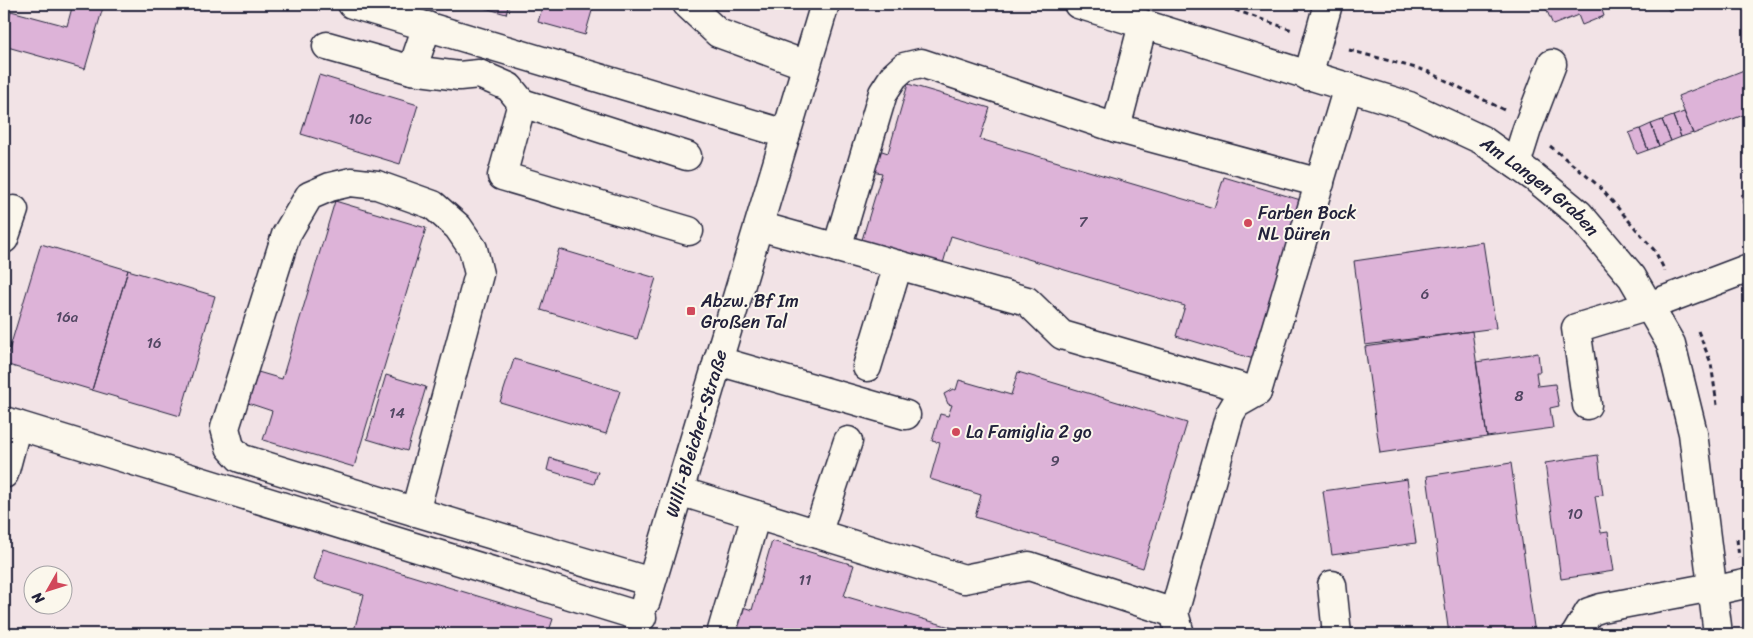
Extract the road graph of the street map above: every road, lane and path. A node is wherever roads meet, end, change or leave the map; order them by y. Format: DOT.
graph roads {
  1 [pos="352,4"];
  2 [pos="687,4"];
  3 [pos="825,4"];
  4 [pos="1078,4"];
  5 [pos="1218,4"];
  6 [pos="1328,4"];
  7 [pos="1143,24"];
  8 [pos="427,26"];
  9 [pos="1295,31"];
  10 [pos="327,46"];
  11 [pos="1552,64"];
  12 [pos="806,66"];
  13 [pos="412,70"];
  14 [pos="1308,76"];
  15 [pos="1348,87"];
  16 [pos="522,103"];
  17 [pos="1116,128"];
  18 [pos="786,134"];
  19 [pos="688,156"];
  20 [pos="1516,164"];
  21 [pos="1320,183"];
  22 [pos="14,210"];
  23 [pos="759,226"];
  24 [pos="689,231"];
  25 [pos="4,239"];
  26 [pos="837,248"];
  27 [pos="898,265"];
  28 [pos="1749,268"];
  29 [pos="1649,306"];
  30 [pos="718,361"];
  31 [pos="867,368"];
  32 [pos="1257,392"];
  33 [pos="1587,405"];
  34 [pos="906,415"];
  35 [pos="10,423"];
  36 [pos="848,441"];
  37 [pos="4,474"];
  38 [pos="679,491"];
  39 [pos="415,512"];
  40 [pos="756,515"];
  41 [pos="816,534"];
  42 [pos="651,582"];
  43 [pos="1749,583"];
  44 [pos="1332,585"];
  45 [pos="1713,589"];
  46 [pos="1177,624"];
  47 [pos="639,626"];
  48 [pos="721,634"];
  49 [pos="1337,634"];
  50 [pos="1576,634"];
  51 [pos="1718,634"];
  1 -- 8 [label="street"];
  2 -- 12 [label="street"];
  3 -- 12 [label="street, Willi-Bleicher-Straße"];
  4 -- 7 [label="street, Am Langen Graben"];
  5 -- 9 [label="path"];
  6 -- 14 [label="street"];
  7 -- 14 [label="street, Am Langen Graben"];
  7 -- 17 [label="street"];
  8 -- 13 [label="street"];
  8 -- 18 [label="street"];
  10 -- 13 [label="street"];
  11 -- 20 [label="street"];
  12 -- 18 [label="street, Willi-Bleicher-Straße"];
  13 -- 16 [label="street"];
  14 -- 15 [label="street, Am Langen Graben"];
  15 -- 20 [label="street, Am Langen Graben"];
  15 -- 21 [label="street"];
  16 -- 19 [label="street"];
  16 -- 24 [label="street"];
  17 -- 21 [label="street"];
  17 -- 26 [label="street"];
  18 -- 23 [label="street, Willi-Bleicher-Straße"];
  20 -- 29 [label="street, Am Langen Graben"];
  21 -- 32 [label="street"];
  22 -- 25 [label="street"];
  23 -- 26 [label="street"];
  23 -- 30 [label="street, Willi-Bleicher-Straße"];
  26 -- 27 [label="street"];
  27 -- 31 [label="street"];
  27 -- 32 [label="street"];
  28 -- 29 [label="street"];
  29 -- 33 [label="street"];
  29 -- 45 [label="street, Am Langen Graben"];
  30 -- 34 [label="street"];
  30 -- 38 [label="street, Willi-Bleicher-Straße"];
  32 -- 46 [label="street"];
  35 -- 37 [label="street"];
  35 -- 47 [label="street"];
  36 -- 41 [label="street"];
  38 -- 40 [label="street"];
  38 -- 42 [label="street, Willi-Bleicher-Straße"];
  39 -- 39 [label="street"];
  39 -- 42 [label="street"];
  40 -- 41 [label="street"];
  40 -- 48 [label="street"];
  41 -- 46 [label="street"];
  42 -- 47 [label="street, Willi-Bleicher-Straße"];
  43 -- 45 [label="street"];
  44 -- 49 [label="street"];
  45 -- 50 [label="street"];
  45 -- 51 [label="street, Am Langen Graben"];
}
